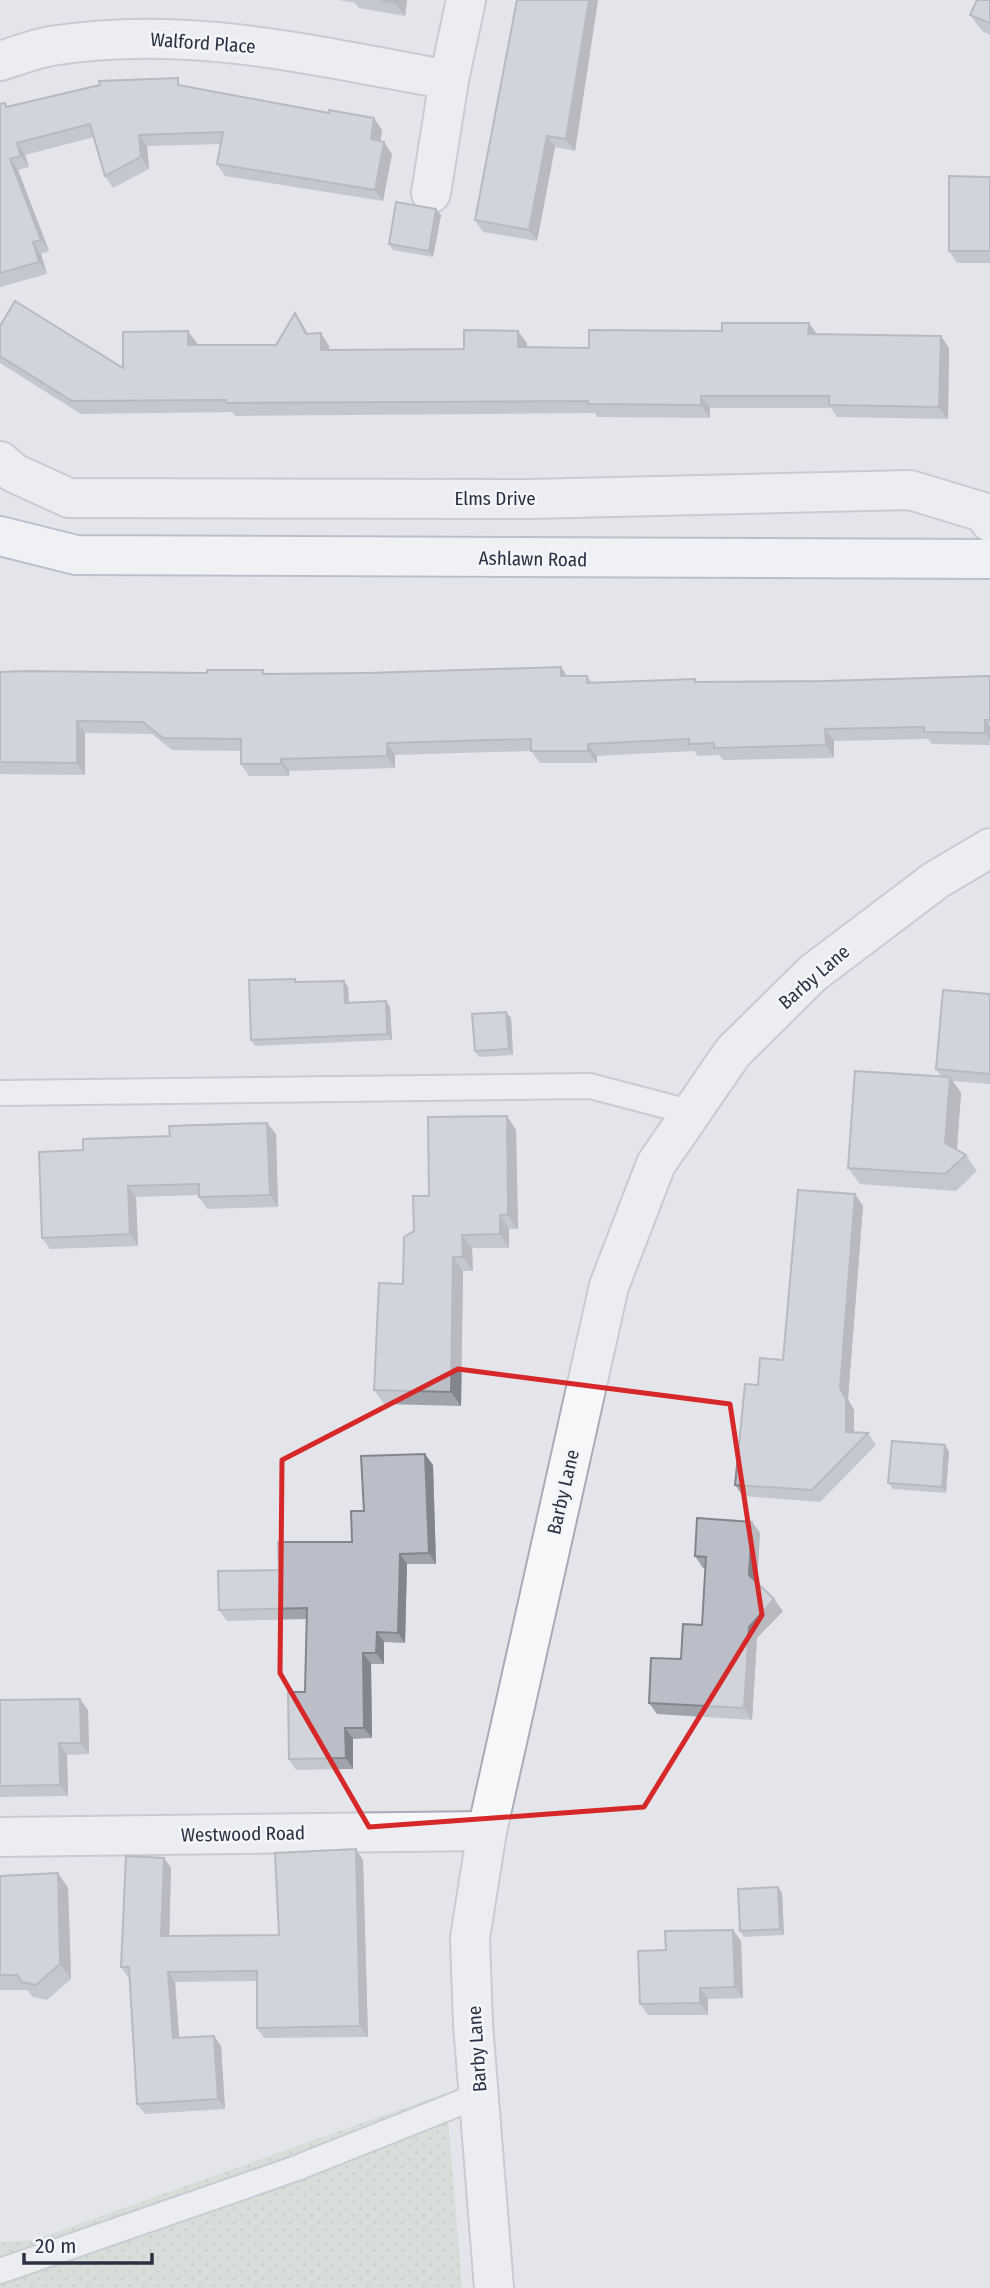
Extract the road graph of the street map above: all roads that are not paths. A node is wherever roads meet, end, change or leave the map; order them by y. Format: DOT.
graph roads {
  1 [pos="466,0"];
  2 [pos="0,61"];
  3 [pos="449,80"];
  4 [pos="431,193"];
  5 [pos="0,461"];
  6 [pos="990,522"];
  7 [pos="0,536"];
  8 [pos="990,559"];
  9 [pos="990,848"];
  10 [pos="0,1093"];
  11 [pos="693,1113"];
  12 [pos="487,1831"];
  13 [pos="0,1838"];
  14 [pos="480,2095"];
  15 [pos="0,2271"];
  16 [pos="494,2288"];
  1 -- 3 [label="street"];
  2 -- 3 [label="street, Walford Place"];
  3 -- 4 [label="street"];
  5 -- 6 [label="street, Elms Drive"];
  7 -- 8 [label="highway, Ashlawn Road"];
  9 -- 11 [label="street, Barby Lane"];
  10 -- 11 [label="lane"];
  11 -- 12 [label="street, Barby Lane"];
  12 -- 13 [label="street, Westwood Road"];
  12 -- 14 [label="street, Barby Lane"];
  14 -- 15 [label="lane"];
  14 -- 16 [label="street, Barby Lane"];
}
